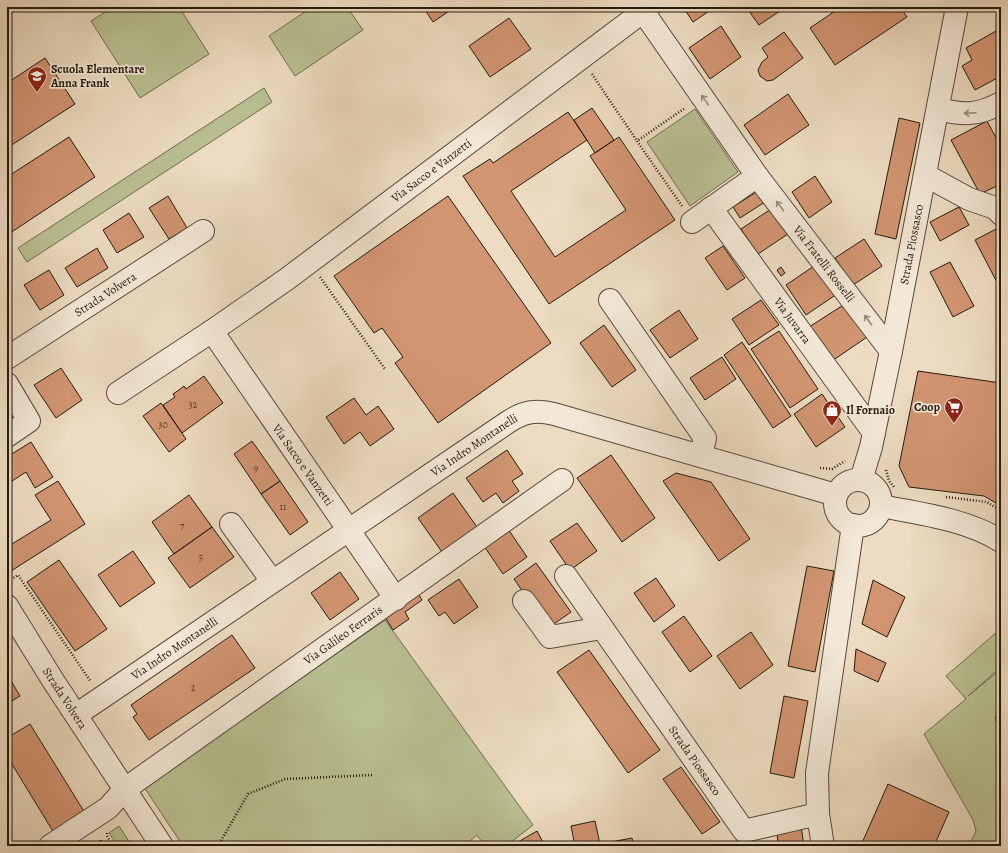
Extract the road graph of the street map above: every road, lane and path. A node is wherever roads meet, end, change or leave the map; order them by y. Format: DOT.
graph roads {
  1 [pos="957,7"];
  2 [pos="644,8"];
  3 [pos="597,68"];
  4 [pos="591,73"];
  5 [pos="585,78"];
  6 [pos="1001,103"];
  7 [pos="688,106"];
  8 [pos="938,109"];
  9 [pos="637,141"];
  10 [pos="925,175"];
  11 [pos="757,176"];
  12 [pos="711,208"];
  13 [pos="1001,214"];
  14 [pos="692,222"];
  15 [pos="203,231"];
  16 [pos="313,279"];
  17 [pos="610,300"];
  18 [pos="212,331"];
  19 [pos="891,351"];
  20 [pos="7,358"];
  21 [pos="385,369"];
  22 [pos="7,384"];
  23 [pos="118,393"];
  24 [pos="874,433"];
  25 [pos="7,436"];
  26 [pos="848,455"];
  27 [pos="701,456"];
  28 [pos="887,465"];
  29 [pos="813,468"];
  30 [pos="562,480"];
  31 [pos="861,480"];
  32 [pos="899,491"];
  33 [pos="836,495"];
  34 [pos="940,496"];
  35 [pos="881,506"];
  36 [pos="1001,511"];
  37 [pos="231,524"];
  38 [pos="853,525"];
  39 [pos="348,530"];
  40 [pos="1001,541"];
  41 [pos="7,576"];
  42 [pos="566,576"];
  43 [pos="272,581"];
  44 [pos="396,599"];
  45 [pos="524,601"];
  46 [pos="7,606"];
  47 [pos="602,628"];
  48 [pos="14,634"];
  49 [pos="93,686"];
  50 [pos="1001,714"];
  51 [pos="76,715"];
  52 [pos="1001,729"];
  53 [pos="373,775"];
  54 [pos="125,789"];
  55 [pos="818,814"];
  56 [pos="50,846"];
  57 [pos="162,846"];
  58 [pos="218,846"];
  59 [pos="824,846"];
  1 -- 8 [label="street, Strada Piossasco"];
  11 -- 2 [label="street, Via Fratelli Rosselli, one-way"];
  2 -- 18 [label="street, Via Sacco e Vanzetti"];
  3 -- 4 [label="path"];
  4 -- 5 [label="path"];
  4 -- 9 [label="path"];
  6 -- 8 [label="street, one-way"];
  7 -- 9 [label="path"];
  8 -- 10 [label="street, Strada Piossasco"];
  9 -- 14 [label="path"];
  10 -- 13 [label="street"];
  10 -- 19 [label="street, Strada Piossasco"];
  11 -- 12 [label="street"];
  19 -- 11 [label="street, Via Fratelli Rosselli, one-way"];
  12 -- 14 [label="street"];
  12 -- 24 [label="street, Via Juvarra"];
  15 -- 20 [label="street, Strada Volvera"];
  16 -- 21 [label="path"];
  17 -- 27 [label="street"];
  18 -- 23 [label="street, Via Sacco e Vanzetti"];
  18 -- 39 [label="street, Via Sacco e Vanzetti"];
  19 -- 24 [label="street, Strada Piossasco"];
  22 -- 25 [label="street"];
  24 -- 31 [label="street, Strada Piossasco"];
  26 -- 29 [label="path"];
  27 -- 33 [label="street, Via Indro Montanelli"];
  27 -- 39 [label="street, Via Indro Montanelli"];
  28 -- 32 [label="path"];
  30 -- 44 [label="street, Via Galileo Ferraris"];
  31 -- 33 [label="street"];
  31 -- 35 [label="street"];
  33 -- 38 [label="street"];
  34 -- 36 [label="path"];
  35 -- 38 [label="street"];
  35 -- 40 [label="street"];
  37 -- 43 [label="street"];
  38 -- 55 [label="street"];
  39 -- 43 [label="street, Via Indro Montanelli"];
  39 -- 44 [label="street, Via Sacco e Vanzetti"];
  41 -- 49 [label="path"];
  42 -- 47 [label="street, Strada Piossasco"];
  43 -- 51 [label="street, Via Indro Montanelli"];
  44 -- 54 [label="street, Via Galileo Ferraris"];
  45 -- 47 [label="street"];
  46 -- 48 [label="street, Strada Volvera"];
  47 -- 55 [label="street, Strada Piossasco"];
  48 -- 51 [label="street, Strada Volvera"];
  50 -- 52 [label="path"];
  51 -- 54 [label="street, Strada Volvera"];
  53 -- 58 [label="path"];
  54 -- 56 [label="street"];
  54 -- 57 [label="street, Strada Volvera"];
  55 -- 59 [label="street"];
}
